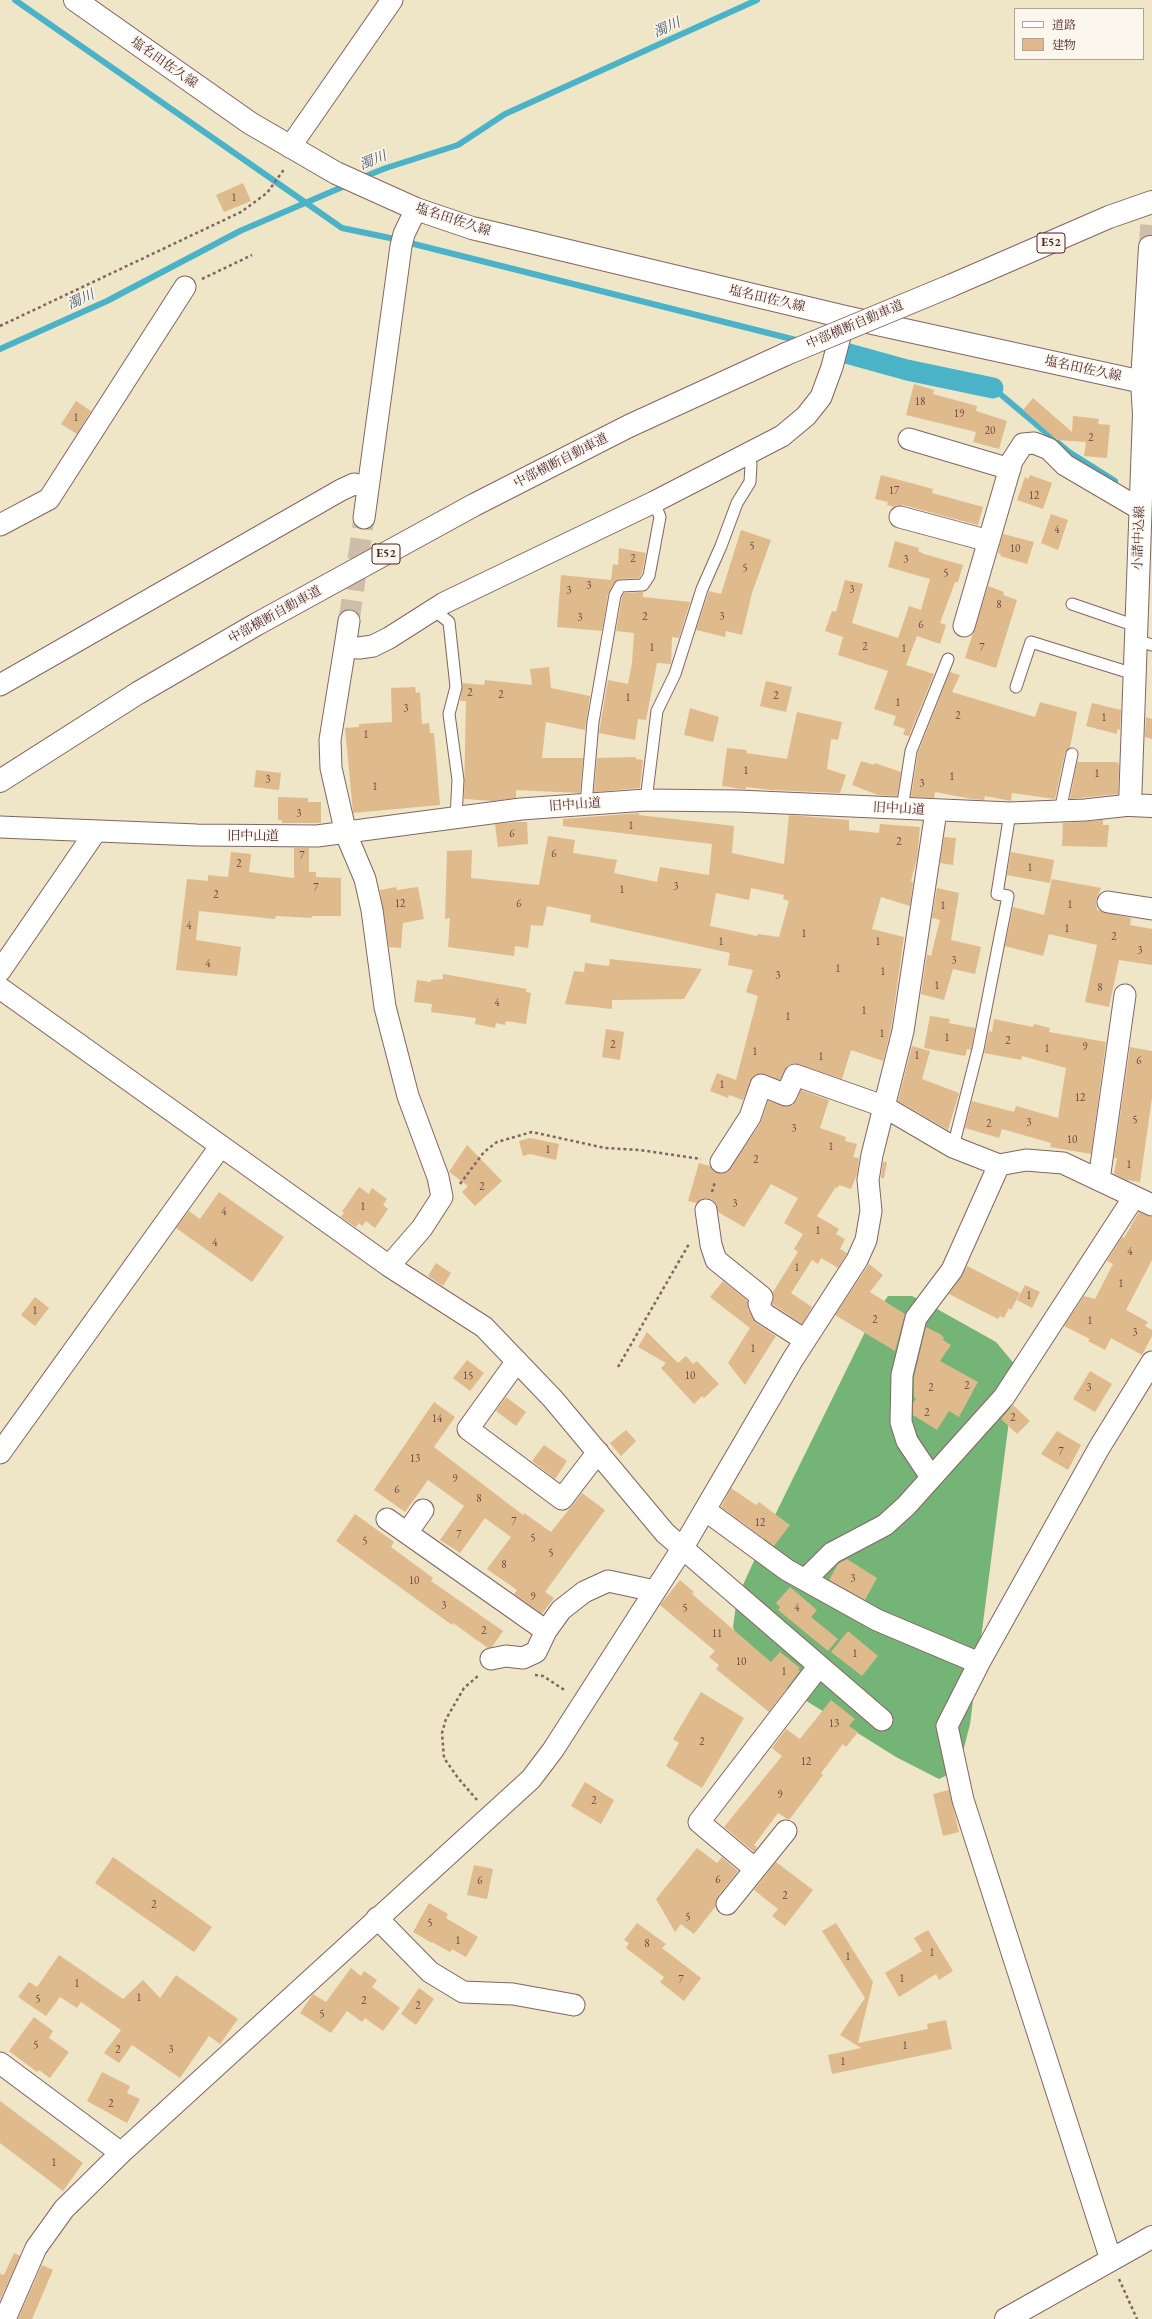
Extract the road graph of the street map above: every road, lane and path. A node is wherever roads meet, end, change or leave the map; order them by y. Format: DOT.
graph roads {
  1 [pos="74,0"];
  2 [pos="392,0"];
  3 [pos="290,147"];
  4 [pos="280,175"];
  5 [pos="1152,202"];
  6 [pos="416,209"];
  7 [pos="1150,247"];
  8 [pos="252,256"];
  9 [pos="185,287"];
  10 [pos="844,317"];
  11 [pos="0,326"];
  12 [pos="1147,383"];
  13 [pos="909,440"];
  14 [pos="744,455"];
  15 [pos="1010,469"];
  16 [pos="368,486"];
  17 [pos="654,502"];
  18 [pos="1144,502"];
  19 [pos="900,517"];
  20 [pos="364,518"];
  21 [pos="0,525"];
  22 [pos="988,541"];
  23 [pos="1072,604"];
  24 [pos="430,612"];
  25 [pos="349,620"];
  26 [pos="964,626"];
  27 [pos="1141,637"];
  28 [pos="345,647"];
  29 [pos="948,658"];
  30 [pos="1134,674"];
  31 [pos="0,685"];
  32 [pos="1016,687"];
  33 [pos="1072,754"];
  34 [pos="0,781"];
  35 [pos="646,800"];
  36 [pos="586,804"];
  37 [pos="1130,805"];
  38 [pos="1152,806"];
  39 [pos="902,809"];
  40 [pos="936,811"];
  41 [pos="1060,811"];
  42 [pos="1010,813"];
  43 [pos="456,817"];
  44 [pos="0,826"];
  45 [pos="96,831"];
  46 [pos="346,834"];
  47 [pos="1108,902"];
  48 [pos="1152,909"];
  49 [pos="0,971"];
  50 [pos="0,988"];
  51 [pos="1125,995"];
  52 [pos="883,1106"];
  53 [pos="220,1147"];
  54 [pos="953,1147"];
  55 [pos="721,1162"];
  56 [pos="999,1165"];
  57 [pos="1099,1180"];
  58 [pos="442,1197"];
  59 [pos="1143,1201"];
  60 [pos="706,1210"];
  61 [pos="690,1243"];
  62 [pos="389,1266"];
  63 [pos="805,1340"];
  64 [pos="517,1361"];
  65 [pos="1152,1362"];
  66 [pos="618,1367"];
  67 [pos="0,1452"];
  68 [pos="598,1452"];
  69 [pos="931,1477"];
  70 [pos="423,1510"];
  71 [pos="705,1510"];
  72 [pos="387,1519"];
  73 [pos="407,1533"];
  74 [pos="682,1549"];
  75 [pos="806,1579"];
  76 [pos="655,1591"];
  77 [pos="546,1631"];
  78 [pos="979,1664"];
  79 [pos="486,1666"];
  80 [pos="819,1666"];
  81 [pos="530,1675"];
  82 [pos="583,1702"];
  83 [pos="882,1720"];
  84 [pos="492,1815"];
  85 [pos="786,1831"];
  86 [pos="755,1869"];
  87 [pos="727,1904"];
  88 [pos="377,1918"];
  89 [pos="574,2005"];
  90 [pos="0,2063"];
  91 [pos="121,2153"];
  92 [pos="1152,2236"];
  93 [pos="1111,2260"];
  94 [pos="5,2319"];
  95 [pos="1006,2319"];
  96 [pos="1137,2319"];
  1 -- 3 [label="main road, 塩名田佐久線"];
  2 -- 3 [label="street"];
  3 -- 6 [label="main road, 塩名田佐久線"];
  4 -- 11 [label="path"];
  5 -- 34 [label="main road, 中部横断自動車道 / E52, bridge"];
  6 -- 10 [label="main road, 塩名田佐久線"];
  6 -- 16 [label="street"];
  7 -- 12 [label="main road, 小諸中込線"];
  8 -- 9 [label="path"];
  9 -- 21 [label="street"];
  10 -- 12 [label="main road, 塩名田佐久線"];
  10 -- 14 [label="street"];
  12 -- 18 [label="main road, 小諸中込線"];
  13 -- 15 [label="street"];
  14 -- 17 [label="street"];
  14 -- 35 [label="lane"];
  15 -- 18 [label="street"];
  15 -- 22 [label="street"];
  16 -- 20 [label="street"];
  16 -- 31 [label="street"];
  17 -- 24 [label="street"];
  17 -- 36 [label="lane"];
  18 -- 27 [label="main road, 小諸中込線"];
  19 -- 22 [label="street"];
  22 -- 26 [label="street"];
  23 -- 27 [label="lane"];
  24 -- 28 [label="street"];
  24 -- 43 [label="lane"];
  25 -- 28 [label="street"];
  27 -- 30 [label="main road, 小諸中込線"];
  28 -- 46 [label="street"];
  29 -- 39 [label="lane"];
  30 -- 32 [label="lane"];
  30 -- 37 [label="main road, 小諸中込線"];
  33 -- 41 [label="lane"];
  35 -- 36 [label="street, 旧中山道"];
  35 -- 39 [label="street, 旧中山道"];
  36 -- 43 [label="street, 旧中山道"];
  37 -- 38 [label="main road, 旧中山道"];
  37 -- 41 [label="street, 旧中山道"];
  39 -- 40 [label="street, 旧中山道"];
  40 -- 42 [label="street, 旧中山道"];
  40 -- 52 [label="street"];
  41 -- 42 [label="street, 旧中山道"];
  42 -- 54 [label="lane"];
  43 -- 46 [label="street, 旧中山道"];
  44 -- 45 [label="street, 旧中山道"];
  45 -- 46 [label="street, 旧中山道"];
  45 -- 49 [label="street"];
  46 -- 58 [label="street"];
  47 -- 48 [label="street"];
  50 -- 53 [label="street"];
  51 -- 57 [label="street"];
  52 -- 54 [label="street"];
  52 -- 55 [label="street"];
  52 -- 63 [label="street"];
  53 -- 62 [label="street"];
  53 -- 67 [label="street"];
  54 -- 56 [label="street"];
  55 -- 58 [label="path"];
  55 -- 60 [label="path"];
  56 -- 57 [label="street"];
  56 -- 69 [label="street"];
  57 -- 59 [label="street"];
  58 -- 62 [label="street"];
  59 -- 69 [label="street"];
  60 -- 63 [label="street"];
  61 -- 66 [label="path"];
  62 -- 64 [label="street"];
  63 -- 71 [label="street"];
  64 -- 68 [label="street"];
  64 -- 68 [label="street"];
  65 -- 78 [label="street"];
  68 -- 74 [label="street"];
  69 -- 75 [label="street"];
  70 -- 73 [label="street"];
  71 -- 74 [label="street"];
  71 -- 75 [label="street"];
  72 -- 73 [label="street"];
  73 -- 77 [label="street"];
  74 -- 76 [label="street"];
  74 -- 80 [label="street"];
  75 -- 78 [label="street"];
  76 -- 77 [label="street"];
  76 -- 82 [label="street"];
  77 -- 79 [label="street"];
  78 -- 93 [label="street"];
  79 -- 84 [label="path"];
  80 -- 83 [label="street"];
  80 -- 86 [label="street"];
  81 -- 82 [label="path"];
  82 -- 84 [label="street"];
  84 -- 88 [label="street"];
  85 -- 86 [label="street"];
  86 -- 87 [label="street"];
  88 -- 89 [label="street"];
  88 -- 91 [label="street"];
  90 -- 91 [label="street"];
  91 -- 94 [label="street"];
  92 -- 93 [label="main road"];
  93 -- 95 [label="main road"];
  93 -- 96 [label="path"];
}
